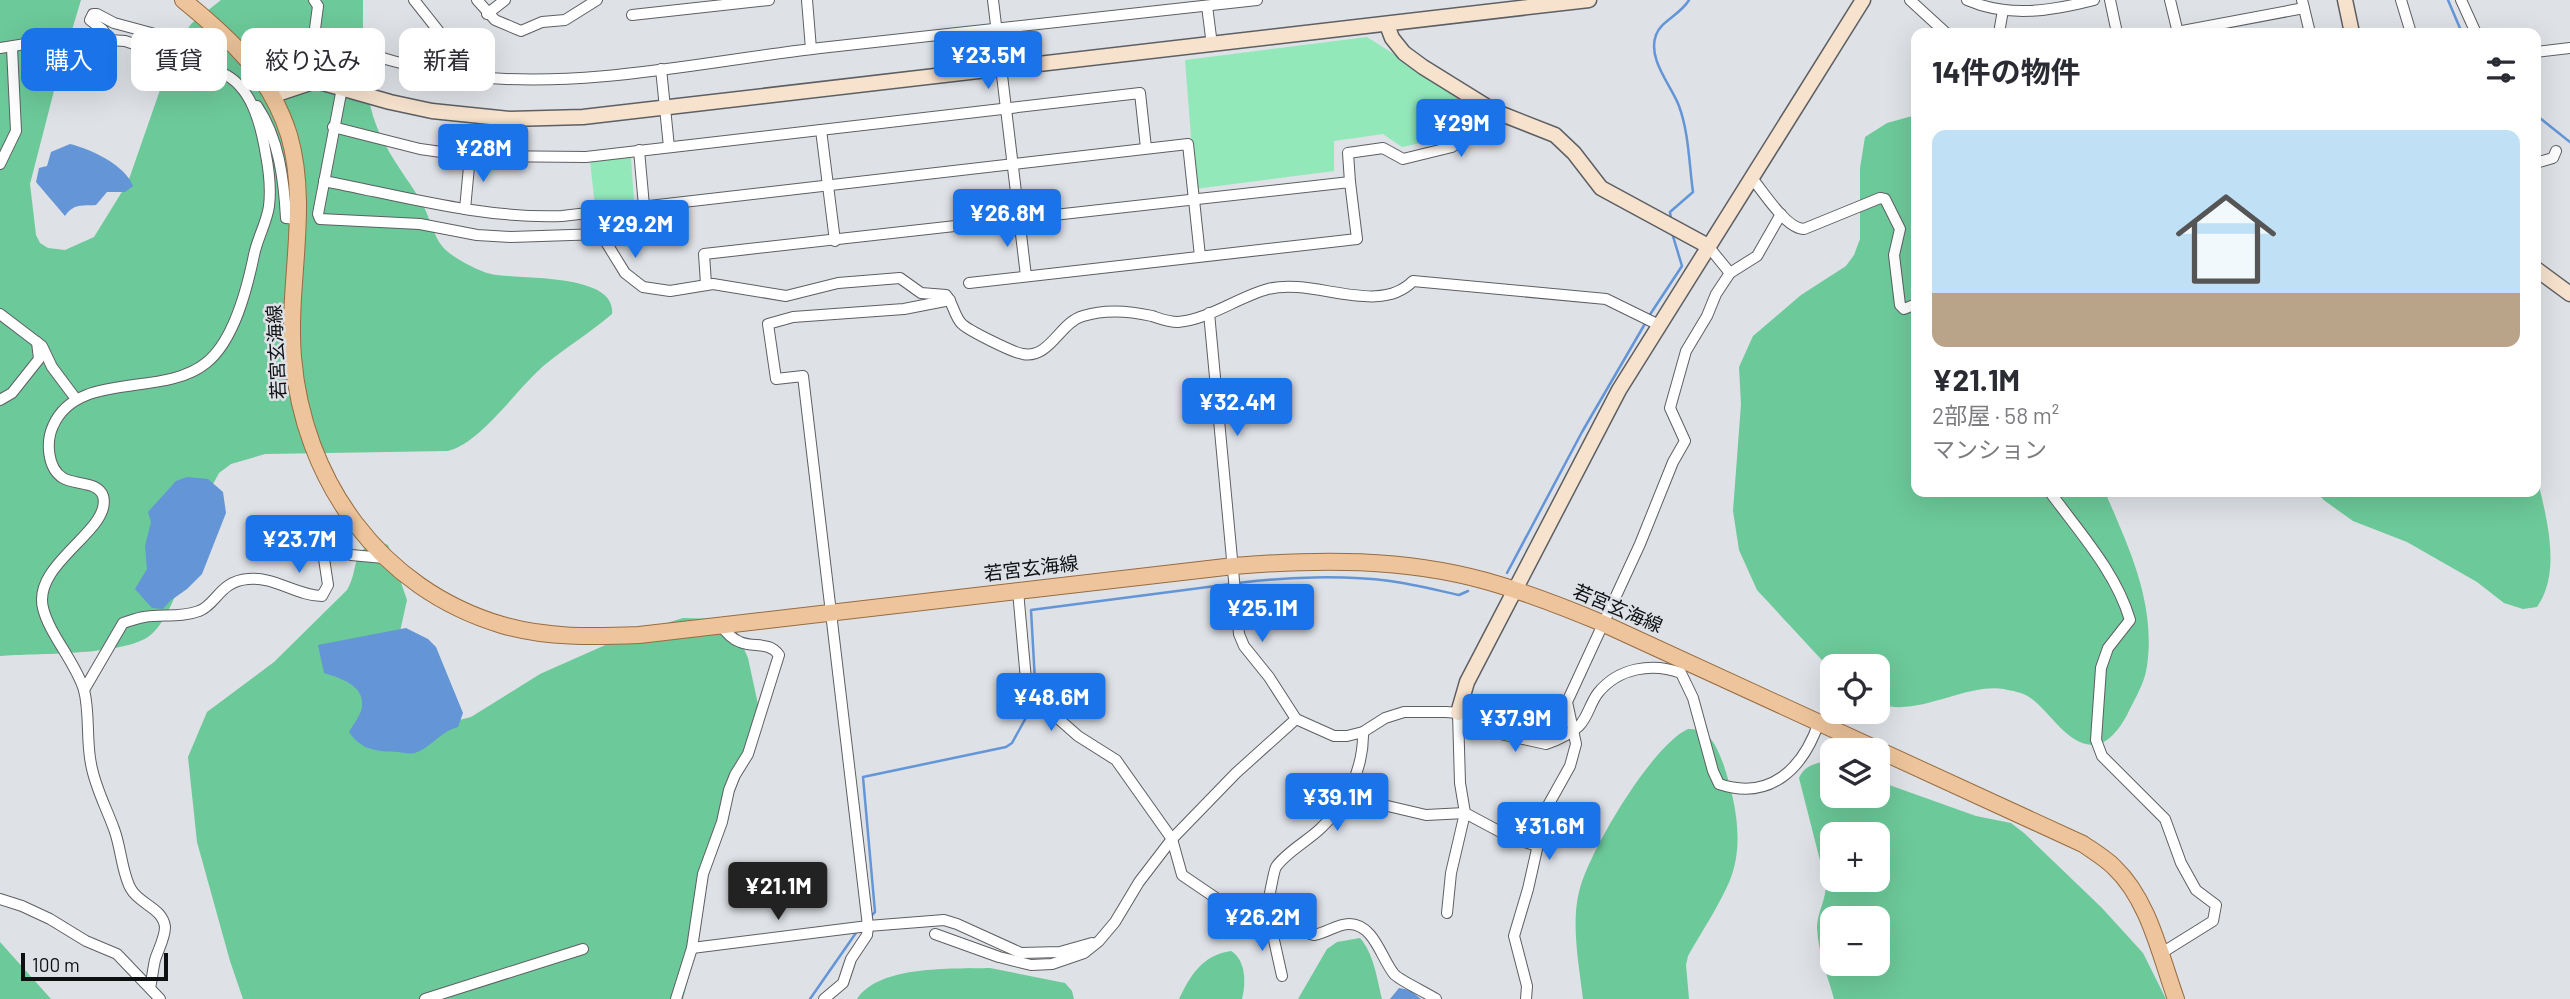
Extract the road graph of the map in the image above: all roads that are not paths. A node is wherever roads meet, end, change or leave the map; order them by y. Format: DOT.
graph roads {
  1 [pos="183,0"];
  2 [pos="314,0"];
  3 [pos="414,0"];
  4 [pos="477,0"];
  5 [pos="505,0"];
  6 [pos="597,0"];
  7 [pos="769,0"];
  8 [pos="807,0"];
  9 [pos="993,0"];
  10 [pos="1257,0"];
  11 [pos="1589,0"];
  12 [pos="1863,0"];
  13 [pos="1910,0"];
  14 [pos="1966,0"];
  15 [pos="2094,0"];
  16 [pos="2110,0"];
  17 [pos="2170,0"];
  18 [pos="2345,0"];
  19 [pos="2401,0"];
  20 [pos="2461,0"];
  21 [pos="729,2"];
  22 [pos="2303,4"];
  23 [pos="1165,5"];
  24 [pos="1207,6"];
  25 [pos="2003,10"];
  26 [pos="488,13"];
  27 [pos="632,15"];
  28 [pos="1387,25"];
  29 [pos="100,28"];
  30 [pos="133,28"];
  31 [pos="216,28"];
  32 [pos="314,28"];
  33 [pos="436,28"];
  34 [pos="1940,28"];
  35 [pos="2000,28"];
  36 [pos="2116,28"];
  37 [pos="2177,28"];
  38 [pos="2200,28"];
  39 [pos="2309,28"];
  40 [pos="2351,28"];
  41 [pos="2407,28"];
  42 [pos="2474,28"];
  43 [pos="997,29"];
  44 [pos="227,38"];
  45 [pos="117,41"];
  46 [pos="1212,45"];
  47 [pos="21,46"];
  48 [pos="0,48"];
  49 [pos="12,48"];
  50 [pos="2570,48"];
  51 [pos="811,49"];
  52 [pos="2541,51"];
  53 [pos="661,69"];
  54 [pos="1001,69"];
  55 [pos="495,78"];
  56 [pos="284,91"];
  57 [pos="341,91"];
  58 [pos="354,91"];
  59 [pos="248,94"];
  60 [pos="274,95"];
  61 [pos="665,108"];
  62 [pos="1006,108"];
  63 [pos="1494,111"];
  64 [pos="333,127"];
  65 [pos="821,130"];
  66 [pos="669,147"];
  67 [pos="1146,148"];
  68 [pos="639,150"];
  69 [pos="2556,152"];
  70 [pos="470,156"];
  71 [pos="2541,162"];
  72 [pos="0,164"];
  73 [pos="1012,164"];
  74 [pos="1751,177"];
  75 [pos="324,181"];
  76 [pos="1350,182"];
  77 [pos="828,184"];
  78 [pos="1193,199"];
  79 [pos="644,206"];
  80 [pos="465,209"];
  81 [pos="1781,214"];
  82 [pos="297,219"];
  83 [pos="1019,219"];
  84 [pos="835,241"];
  85 [pos="1708,246"];
  86 [pos="1200,256"];
  87 [pos="1730,273"];
  88 [pos="2541,273"];
  89 [pos="1026,276"];
  90 [pos="969,283"];
  91 [pos="706,284"];
  92 [pos="2570,294"];
  93 [pos="950,300"];
  94 [pos="1911,306"];
  95 [pos="1209,313"];
  96 [pos="0,314"];
  97 [pos="1659,325"];
  98 [pos="37,342"];
  99 [pos="76,399"];
  100 [pos="0,400"];
  101 [pos="2054,497"];
  102 [pos="387,559"];
  103 [pos="1234,566"];
  104 [pos="1514,590"];
  105 [pos="1017,591"];
  106 [pos="830,614"];
  107 [pos="1602,622"];
  108 [pos="721,626"];
  109 [pos="84,690"];
  110 [pos="1458,713"];
  111 [pos="1296,719"];
  112 [pos="1819,722"];
  113 [pos="1575,730"];
  114 [pos="1363,732"];
  115 [pos="1345,796"];
  116 [pos="1465,813"];
  117 [pos="1172,839"];
  118 [pos="1537,846"];
  119 [pos="0,899"];
  120 [pos="1447,913"];
  121 [pos="1265,920"];
  122 [pos="868,926"];
  123 [pos="935,934"];
  124 [pos="1099,941"];
  125 [pos="692,948"];
  126 [pos="583,949"];
  127 [pos="2160,954"];
  128 [pos="1282,976"];
  129 [pos="150,988"];
  130 [pos="160,999"];
  131 [pos="425,999"];
  132 [pos="676,999"];
  133 [pos="824,999"];
  134 [pos="1436,999"];
  135 [pos="1526,999"];
  136 [pos="2176,999"];
  1 -- 31 [label="main road, 若宮玄海線"];
  2 -- 32 [label="street"];
  3 -- 33 [label="street"];
  4 -- 26 [label="street"];
  5 -- 26 [label="street"];
  6 -- 26 [label="street"];
  7 -- 21 [label="street"];
  8 -- 51 [label="street"];
  9 -- 43 [label="street"];
  10 -- 24 [label="street"];
  11 -- 28 [label="street"];
  12 -- 74 [label="street"];
  13 -- 34 [label="street"];
  14 -- 25 [label="street"];
  15 -- 25 [label="street"];
  16 -- 36 [label="street"];
  17 -- 37 [label="street"];
  18 -- 40 [label="street"];
  19 -- 41 [label="street"];
  20 -- 42 [label="street"];
  21 -- 27 [label="street"];
  22 -- 38 [label="street"];
  22 -- 39 [label="street"];
  23 -- 24 [label="street"];
  23 -- 43 [label="street"];
  24 -- 46 [label="street"];
  25 -- 35 [label="street"];
  28 -- 46 [label="street"];
  28 -- 63 [label="street"];
  29 -- 30 [label="street"];
  43 -- 51 [label="street"];
  43 -- 54 [label="street"];
  44 -- 60 [label="main road, 若宮玄海線"];
  45 -- 59 [label="street"];
  46 -- 54 [label="street"];
  47 -- 49 [label="street"];
  48 -- 49 [label="street"];
  49 -- 72 [label="street"];
  50 -- 52 [label="street"];
  51 -- 53 [label="street"];
  53 -- 55 [label="street"];
  53 -- 61 [label="street"];
  54 -- 61 [label="street"];
  54 -- 62 [label="street"];
  56 -- 60 [label="street"];
  57 -- 64 [label="street"];
  58 -- 61 [label="street"];
  59 -- 82 [label="street"];
  59 -- 99 [label="street"];
  60 -- 82 [label="main road, 若宮玄海線"];
  61 -- 66 [label="street"];
  62 -- 65 [label="street"];
  62 -- 67 [label="street"];
  62 -- 73 [label="street"];
  63 -- 76 [label="street"];
  63 -- 85 [label="street"];
  64 -- 70 [label="street"];
  64 -- 75 [label="street"];
  65 -- 66 [label="street"];
  65 -- 77 [label="street"];
  66 -- 68 [label="street"];
  67 -- 73 [label="street"];
  67 -- 78 [label="street"];
  68 -- 70 [label="street"];
  68 -- 79 [label="street"];
  69 -- 71 [label="street"];
  70 -- 80 [label="street"];
  73 -- 77 [label="street"];
  73 -- 83 [label="street"];
  74 -- 81 [label="street"];
  74 -- 85 [label="street"];
  75 -- 80 [label="street"];
  75 -- 91 [label="street"];
  76 -- 78 [label="street"];
  76 -- 86 [label="street"];
  77 -- 79 [label="street"];
  77 -- 84 [label="street"];
  78 -- 83 [label="street"];
  78 -- 86 [label="street"];
  79 -- 80 [label="street"];
  81 -- 87 [label="street"];
  81 -- 94 [label="street"];
  82 -- 102 [label="main road, 若宮玄海線"];
  83 -- 84 [label="street"];
  83 -- 89 [label="street"];
  84 -- 91 [label="street"];
  85 -- 87 [label="street"];
  85 -- 97 [label="street"];
  86 -- 89 [label="street"];
  87 -- 107 [label="street"];
  88 -- 92 [label="street"];
  89 -- 90 [label="street"];
  91 -- 93 [label="street"];
  93 -- 95 [label="street"];
  93 -- 106 [label="street"];
  95 -- 97 [label="street"];
  95 -- 103 [label="street"];
  96 -- 98 [label="street"];
  97 -- 104 [label="street"];
  98 -- 99 [label="street"];
  98 -- 100 [label="street"];
  99 -- 109 [label="street"];
  101 -- 127 [label="street"];
  102 -- 108 [label="main road, 若宮玄海線"];
  102 -- 109 [label="street"];
  103 -- 104 [label="main road, 若宮玄海線"];
  103 -- 105 [label="main road, 若宮玄海線"];
  103 -- 111 [label="street"];
  104 -- 107 [label="main road, 若宮玄海線"];
  104 -- 110 [label="street"];
  105 -- 106 [label="main road, 若宮玄海線"];
  105 -- 117 [label="street"];
  106 -- 108 [label="main road, 若宮玄海線"];
  106 -- 122 [label="street"];
  107 -- 112 [label="main road, 若宮玄海線"];
  107 -- 113 [label="street"];
  108 -- 125 [label="street"];
  109 -- 129 [label="street"];
  110 -- 113 [label="street"];
  110 -- 114 [label="street"];
  110 -- 116 [label="street"];
  111 -- 114 [label="street"];
  111 -- 117 [label="street"];
  112 -- 113 [label="street"];
  112 -- 127 [label="main road, 若宮玄海線"];
  113 -- 118 [label="street"];
  114 -- 115 [label="street"];
  115 -- 116 [label="street"];
  115 -- 121 [label="street"];
  116 -- 118 [label="street"];
  116 -- 120 [label="street"];
  117 -- 121 [label="street"];
  117 -- 124 [label="street"];
  118 -- 135 [label="street"];
  119 -- 129 [label="street"];
  121 -- 128 [label="street"];
  121 -- 134 [label="street"];
  122 -- 124 [label="street"];
  122 -- 125 [label="street"];
  122 -- 133 [label="street"];
  123 -- 124 [label="street"];
  125 -- 132 [label="street"];
  126 -- 131 [label="street"];
  127 -- 136 [label="main road, 若宮玄海線"];
  129 -- 130 [label="street"];
}
